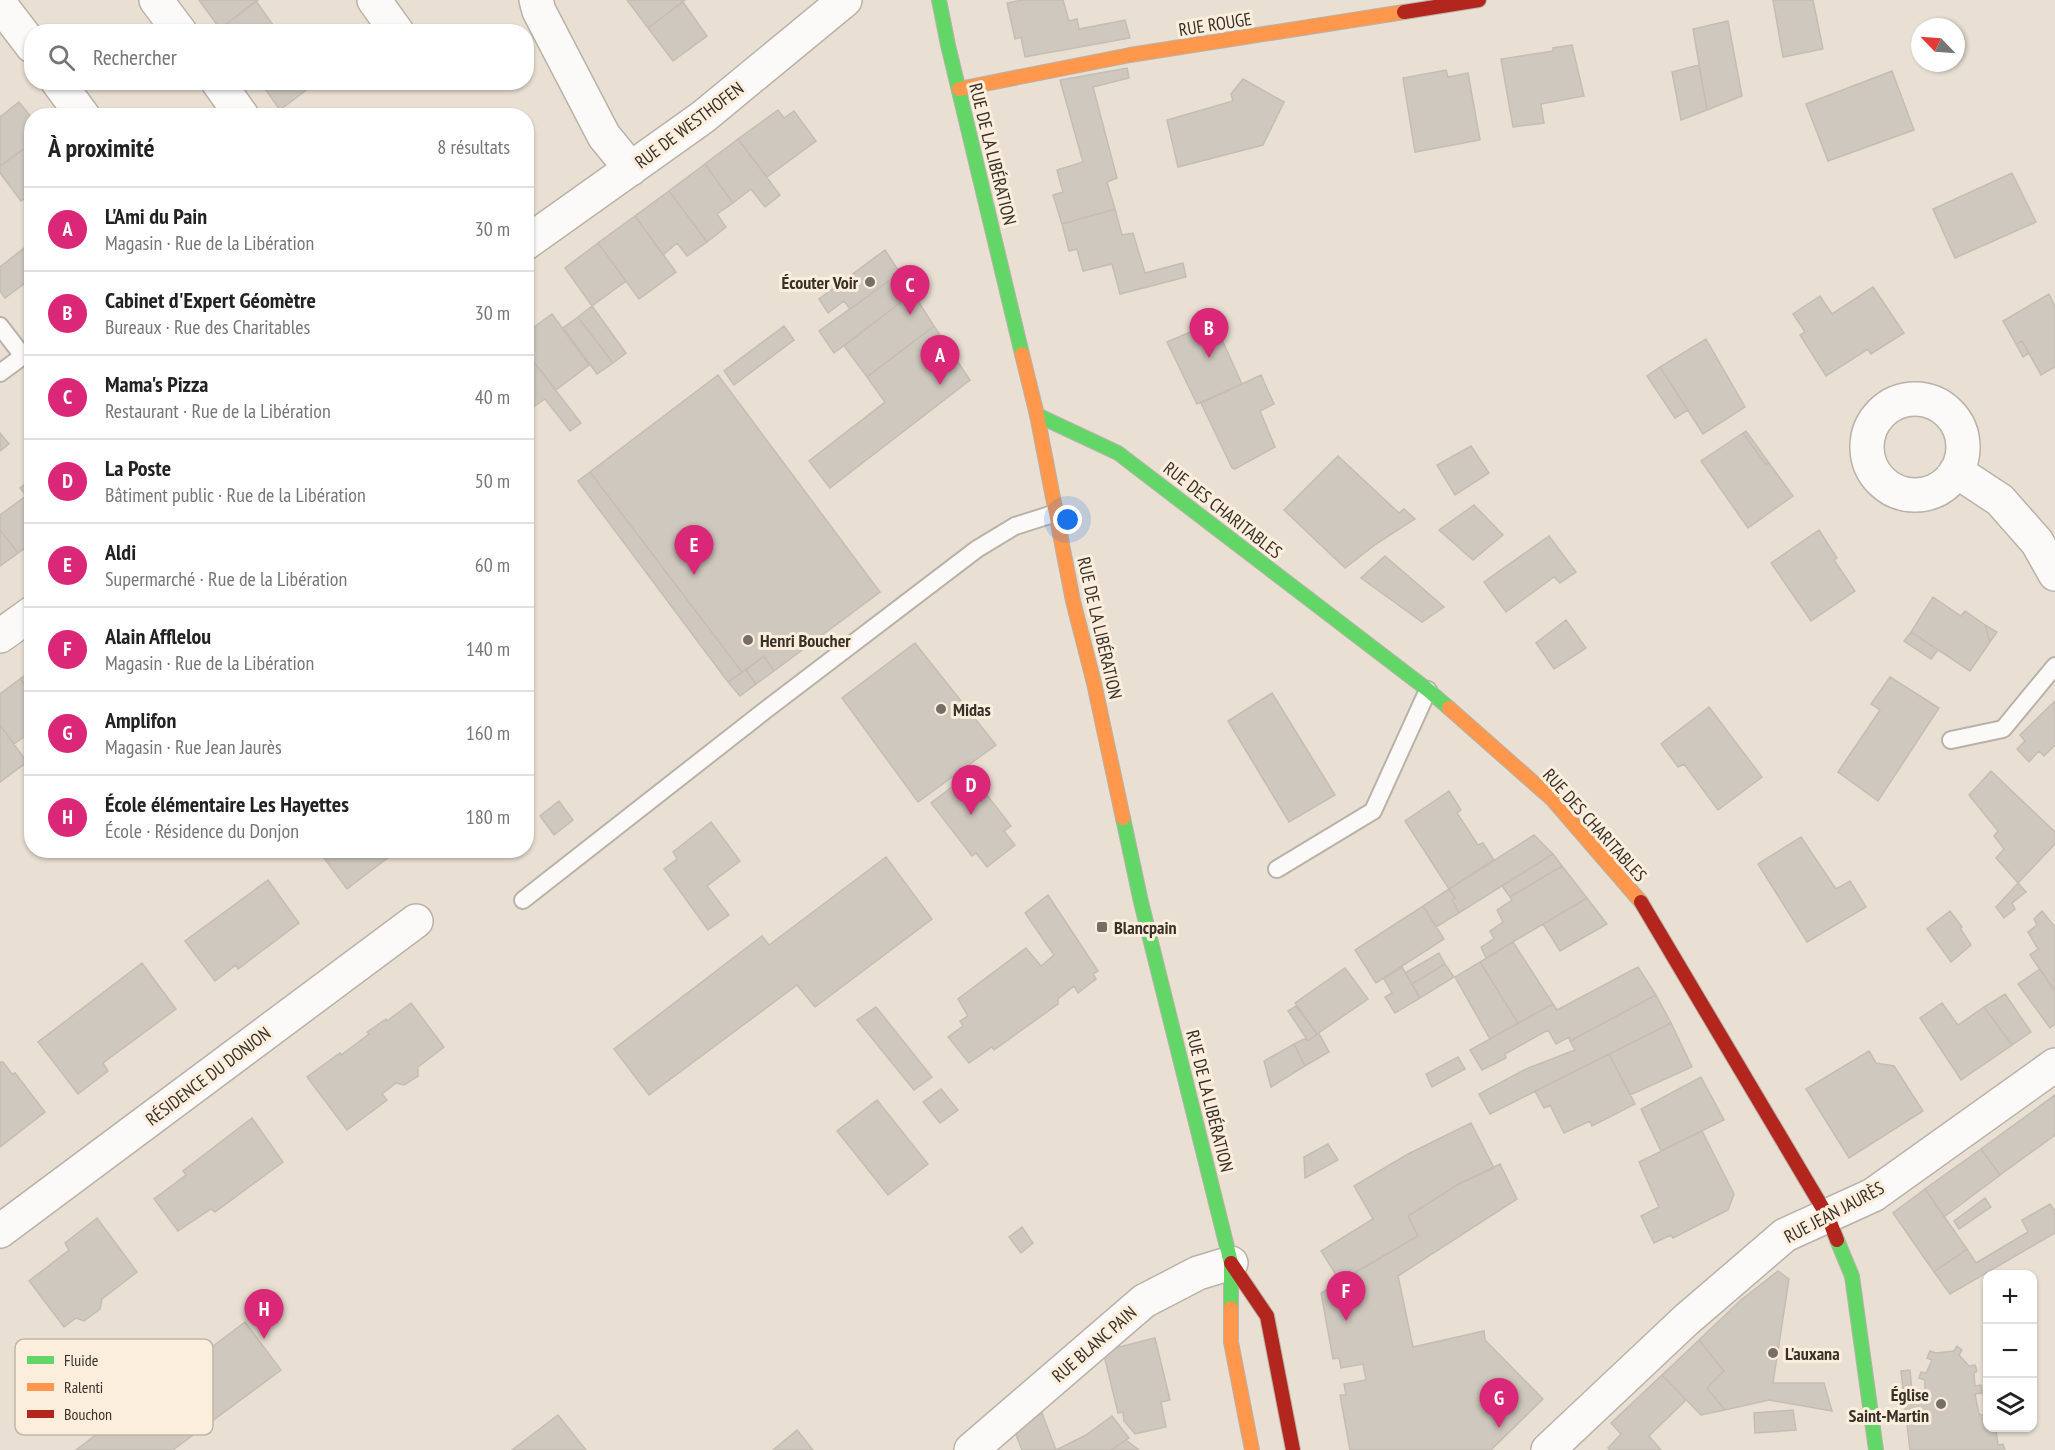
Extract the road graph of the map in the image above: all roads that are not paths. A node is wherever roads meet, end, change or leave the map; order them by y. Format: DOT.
graph roads {
  1 [pos="156,0"];
  2 [pos="374,0"];
  3 [pos="536,0"];
  4 [pos="845,0"];
  5 [pos="939,0"];
  6 [pos="1479,0"];
  7 [pos="0,4"];
  8 [pos="174,24"];
  9 [pos="391,24"];
  10 [pos="24,36"];
  11 [pos="959,89"];
  12 [pos="64,90"];
  13 [pos="224,90"];
  14 [pos="77,108"];
  15 [pos="236,108"];
  16 [pos="631,169"];
  17 [pos="534,237"];
  18 [pos="0,326"];
  19 [pos="0,373"];
  20 [pos="1037,415"];
  21 [pos="1956,471"];
  22 [pos="1056,513"];
  23 [pos="2055,574"];
  24 [pos="24,618"];
  25 [pos="0,636"];
  26 [pos="2055,666"];
  27 [pos="1428,690"];
  28 [pos="1951,740"];
  29 [pos="1277,869"];
  30 [pos="523,900"];
  31 [pos="416,921"];
  32 [pos="2055,1065"];
  33 [pos="1828,1216"];
  34 [pos="0,1231"];
  35 [pos="1231,1263"];
  36 [pos="971,1450"];
  37 [pos="1252,1450"];
  38 [pos="1293,1450"];
  39 [pos="1548,1450"];
  40 [pos="1876,1450"];
  1 -- 8 [label="street"];
  2 -- 9 [label="street"];
  3 -- 16 [label="street"];
  4 -- 16 [label="street, RUE DE WESTHOFEN"];
  5 -- 11 [label="street, RUE DE LA LIBÉRATION"];
  6 -- 11 [label="street, RUE ROUGE"];
  7 -- 10 [label="street"];
  11 -- 20 [label="street, RUE DE LA LIBÉRATION"];
  12 -- 14 [label="street"];
  13 -- 15 [label="street"];
  16 -- 17 [label="street, RUE DE WESTHOFEN"];
  18 -- 19 [label="lane"];
  20 -- 22 [label="street, RUE DE LA LIBÉRATION"];
  20 -- 27 [label="street, RUE DES CHARITABLES"];
  21 -- 23 [label="street"];
  22 -- 30 [label="lane"];
  22 -- 35 [label="street, RUE DE LA LIBÉRATION"];
  24 -- 25 [label="street"];
  26 -- 28 [label="lane"];
  27 -- 29 [label="lane"];
  27 -- 33 [label="street, RUE DES CHARITABLES"];
  31 -- 34 [label="street, RÉSIDENCE DU DONJON"];
  32 -- 33 [label="street, RUE JEAN JAURÈS"];
  33 -- 39 [label="street, RUE JEAN JAURÈS"];
  33 -- 40 [label="street, RUE DES CHARITABLES"];
  35 -- 36 [label="street, RUE BLANC PAIN"];
  35 -- 37 [label="street, RUE DE LA LIBÉRATION"];
  35 -- 38 [label="street, RUE DE LA LIBÉRATION"];
}
